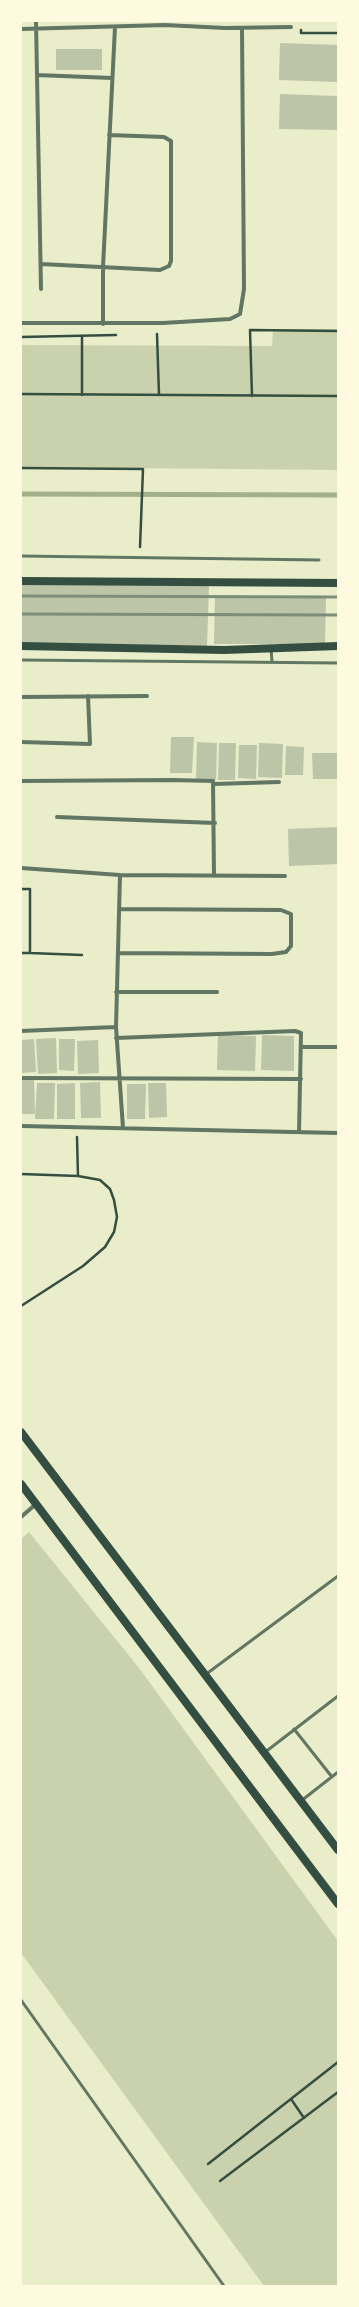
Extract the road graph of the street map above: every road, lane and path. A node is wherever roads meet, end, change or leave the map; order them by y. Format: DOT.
graph roads {
  1 [pos="36,21"];
  2 [pos="225,21"];
  3 [pos="115,27"];
  4 [pos="291,27"];
  5 [pos="36,28"];
  6 [pos="225,28"];
  7 [pos="242,28"];
  8 [pos="21,29"];
  9 [pos="301,33"];
  10 [pos="338,33"];
  11 [pos="37,75"];
  12 [pos="112,78"];
  13 [pos="109,135"];
  14 [pos="41,264"];
  15 [pos="102,267"];
  16 [pos="41,289"];
  17 [pos="21,323"];
  18 [pos="103,324"];
  19 [pos="338,331"];
  20 [pos="158,334"];
  21 [pos="21,337"];
  22 [pos="21,394"];
  23 [pos="82,395"];
  24 [pos="159,395"];
  25 [pos="252,396"];
  26 [pos="338,396"];
  27 [pos="21,468"];
  28 [pos="139,554"];
  29 [pos="21,556"];
  30 [pos="319,560"];
  31 [pos="21,581"];
  32 [pos="338,583"];
  33 [pos="21,646"];
  34 [pos="338,646"];
  35 [pos="271,648"];
  36 [pos="21,660"];
  37 [pos="272,662"];
  38 [pos="338,663"];
  39 [pos="88,696"];
  40 [pos="147,696"];
  41 [pos="21,697"];
  42 [pos="21,742"];
  43 [pos="21,781"];
  44 [pos="279,782"];
  45 [pos="214,784"];
  46 [pos="57,818"];
  47 [pos="215,824"];
  48 [pos="21,868"];
  49 [pos="120,875"];
  50 [pos="214,876"];
  51 [pos="285,876"];
  52 [pos="21,889"];
  53 [pos="119,910"];
  54 [pos="21,953"];
  55 [pos="30,953"];
  56 [pos="118,953"];
  57 [pos="82,955"];
  58 [pos="116,992"];
  59 [pos="217,992"];
  60 [pos="116,1027"];
  61 [pos="21,1031"];
  62 [pos="116,1038"];
  63 [pos="302,1046"];
  64 [pos="338,1047"];
  65 [pos="21,1078"];
  66 [pos="119,1078"];
  67 [pos="301,1079"];
  68 [pos="21,1126"];
  69 [pos="77,1127"];
  70 [pos="123,1128"];
  71 [pos="299,1132"];
  72 [pos="338,1133"];
  73 [pos="21,1174"];
  74 [pos="78,1176"];
  75 [pos="21,1306"];
  76 [pos="21,1432"];
  77 [pos="21,1484"];
  78 [pos="37,1504"];
  79 [pos="21,1516"];
  80 [pos="338,1576"];
  81 [pos="205,1675"];
  82 [pos="338,1696"];
  83 [pos="294,1729"];
  84 [pos="264,1753"];
  85 [pos="338,1772"];
  86 [pos="332,1777"];
  87 [pos="301,1801"];
  88 [pos="338,1850"];
  89 [pos="338,1904"];
  90 [pos="21,2000"];
  91 [pos="338,2062"];
  92 [pos="338,2092"];
  93 [pos="291,2099"];
  94 [pos="304,2118"];
  95 [pos="208,2164"];
  96 [pos="220,2181"];
  97 [pos="224,2286"];
  1 -- 5 [label="street"];
  2 -- 6 [label="street"];
  3 -- 5 [label="street"];
  3 -- 6 [label="street"];
  3 -- 12 [label="street"];
  4 -- 7 [label="street"];
  5 -- 8 [label="street"];
  5 -- 11 [label="street"];
  6 -- 7 [label="street"];
  7 -- 18 [label="street"];
  9 -- 10 [label="path"];
  11 -- 12 [label="street"];
  11 -- 14 [label="street"];
  12 -- 13 [label="street"];
  13 -- 15 [label="street"];
  13 -- 15 [label="street"];
  14 -- 15 [label="street"];
  14 -- 16 [label="street"];
  15 -- 18 [label="street"];
  17 -- 18 [label="street"];
  19 -- 25 [label="path"];
  20 -- 24 [label="path"];
  21 -- 23 [label="path"];
  22 -- 23 [label="path"];
  23 -- 24 [label="path"];
  24 -- 25 [label="path"];
  25 -- 26 [label="path"];
  27 -- 28 [label="path"];
  29 -- 30 [label="lane"];
  31 -- 32 [label="main road"];
  33 -- 35 [label="main road"];
  34 -- 35 [label="main road"];
  35 -- 37 [label="lane"];
  36 -- 37 [label="lane"];
  37 -- 38 [label="lane"];
  39 -- 40 [label="street"];
  39 -- 41 [label="street"];
  39 -- 42 [label="street"];
  43 -- 45 [label="street"];
  44 -- 45 [label="street"];
  45 -- 47 [label="street"];
  46 -- 47 [label="street"];
  47 -- 50 [label="street"];
  48 -- 49 [label="street"];
  49 -- 50 [label="street"];
  49 -- 53 [label="street"];
  50 -- 51 [label="street"];
  52 -- 55 [label="path"];
  53 -- 56 [label="street"];
  53 -- 56 [label="street"];
  54 -- 55 [label="path"];
  55 -- 57 [label="path"];
  56 -- 58 [label="street"];
  58 -- 59 [label="street"];
  58 -- 60 [label="street"];
  60 -- 61 [label="street"];
  60 -- 62 [label="street"];
  62 -- 63 [label="street"];
  62 -- 66 [label="street"];
  63 -- 64 [label="street"];
  63 -- 67 [label="street"];
  65 -- 66 [label="street"];
  66 -- 67 [label="street"];
  66 -- 70 [label="street"];
  67 -- 71 [label="street"];
  68 -- 69 [label="street"];
  69 -- 70 [label="street"];
  69 -- 74 [label="path"];
  70 -- 71 [label="street"];
  71 -- 72 [label="street"];
  73 -- 74 [label="path"];
  74 -- 75 [label="path"];
  76 -- 81 [label="main road"];
  77 -- 78 [label="main road"];
  78 -- 79 [label="street"];
  78 -- 89 [label="main road"];
  80 -- 81 [label="lane"];
  81 -- 84 [label="main road"];
  82 -- 83 [label="lane"];
  83 -- 84 [label="lane"];
  83 -- 86 [label="lane"];
  84 -- 87 [label="main road"];
  85 -- 86 [label="lane"];
  86 -- 87 [label="lane"];
  87 -- 88 [label="main road"];
  90 -- 97 [label="lane"];
  91 -- 93 [label="path"];
  92 -- 94 [label="path"];
  93 -- 94 [label="path"];
  93 -- 95 [label="path"];
  94 -- 96 [label="path"];
}
